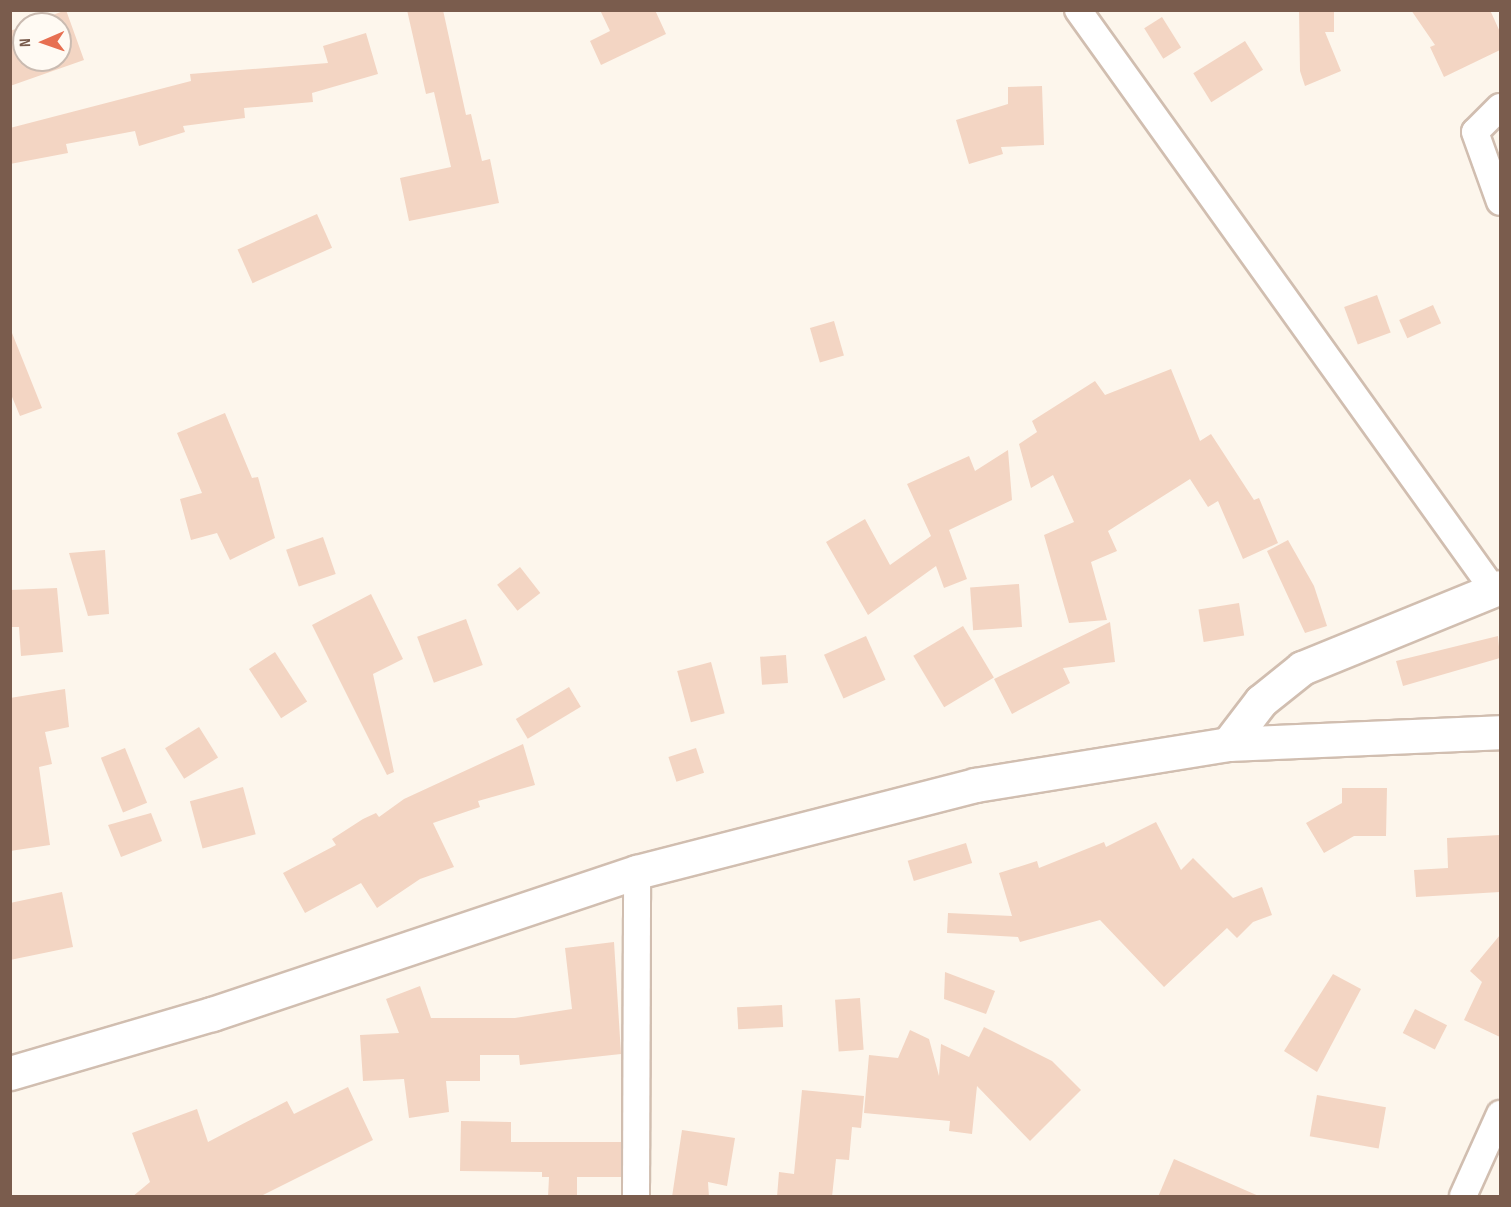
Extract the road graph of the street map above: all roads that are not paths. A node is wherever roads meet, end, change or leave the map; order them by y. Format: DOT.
graph roads {
  1 [pos="1078,10"];
  2 [pos="1500,107"];
  3 [pos="1500,202"];
  4 [pos="1497,588"];
  5 [pos="1500,732"];
  6 [pos="1228,744"];
  7 [pos="637,873"];
  8 [pos="10,1073"];
  9 [pos="1500,1114"];
  10 [pos="636,1197"];
  11 [pos="1463,1197"];
  1 -- 4 [label="street"];
  2 -- 3 [label="street"];
  4 -- 6 [label="main road"];
  5 -- 6 [label="main road"];
  6 -- 7 [label="main road"];
  7 -- 8 [label="main road"];
  7 -- 10 [label="street"];
  9 -- 11 [label="street"];
}
